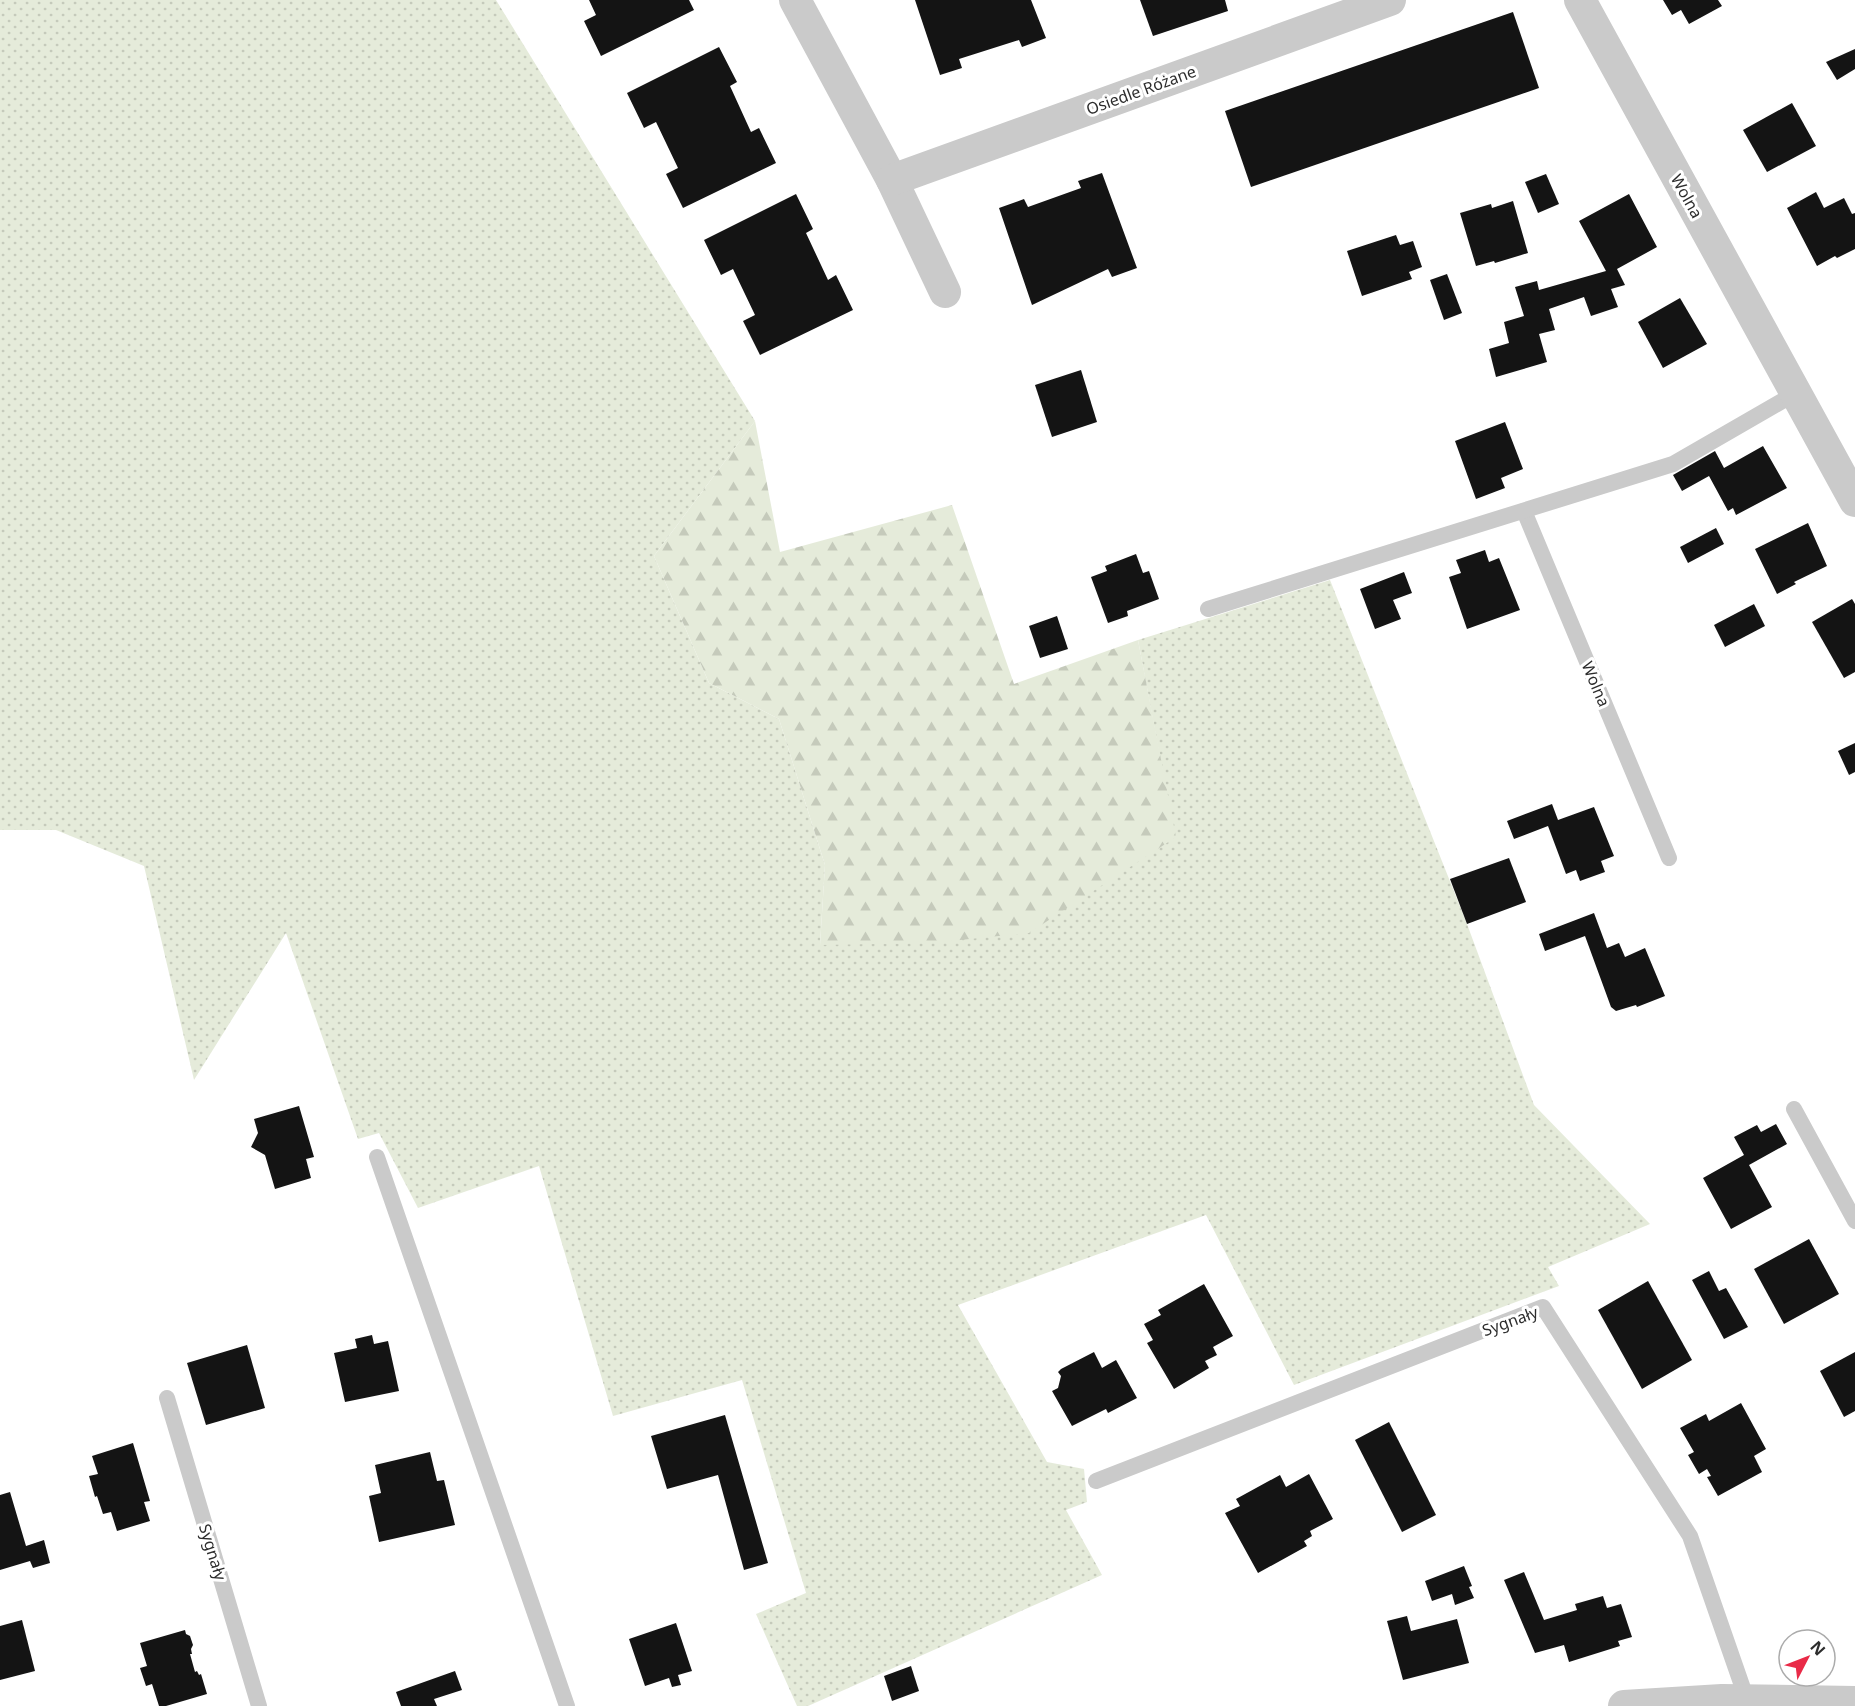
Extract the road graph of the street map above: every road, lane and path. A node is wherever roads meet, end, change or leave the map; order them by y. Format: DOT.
graph roads {
  1 [pos="795,0"];
  2 [pos="1390,0"];
  3 [pos="1580,0"];
  4 [pos="892,180"];
  5 [pos="945,292"];
  6 [pos="1796,393"];
  7 [pos="1855,501"];
  8 [pos="1524,511"];
  9 [pos="1208,609"];
  10 [pos="1669,858"];
  11 [pos="1794,1109"];
  12 [pos="377,1157"];
  13 [pos="1855,1221"];
  14 [pos="167,1398"];
  15 [pos="1096,1482"];
  16 [pos="1731,1702"];
  17 [pos="1855,1702"];
  18 [pos="259,1706"];
  19 [pos="567,1706"];
  20 [pos="1624,1706"];
  1 -- 4 [label="street"];
  2 -- 4 [label="street, Osiedle Różane"];
  3 -- 6 [label="street, Wolna"];
  4 -- 5 [label="street"];
  6 -- 7 [label="street, Wolna"];
  6 -- 8 [label="lane"];
  8 -- 9 [label="lane"];
  8 -- 10 [label="lane, Wolna"];
  11 -- 13 [label="lane"];
  12 -- 19 [label="lane"];
  14 -- 18 [label="lane, Sygnały"];
  15 -- 16 [label="lane, Sygnały"];
  16 -- 17 [label="street"];
  16 -- 20 [label="street"];
}
